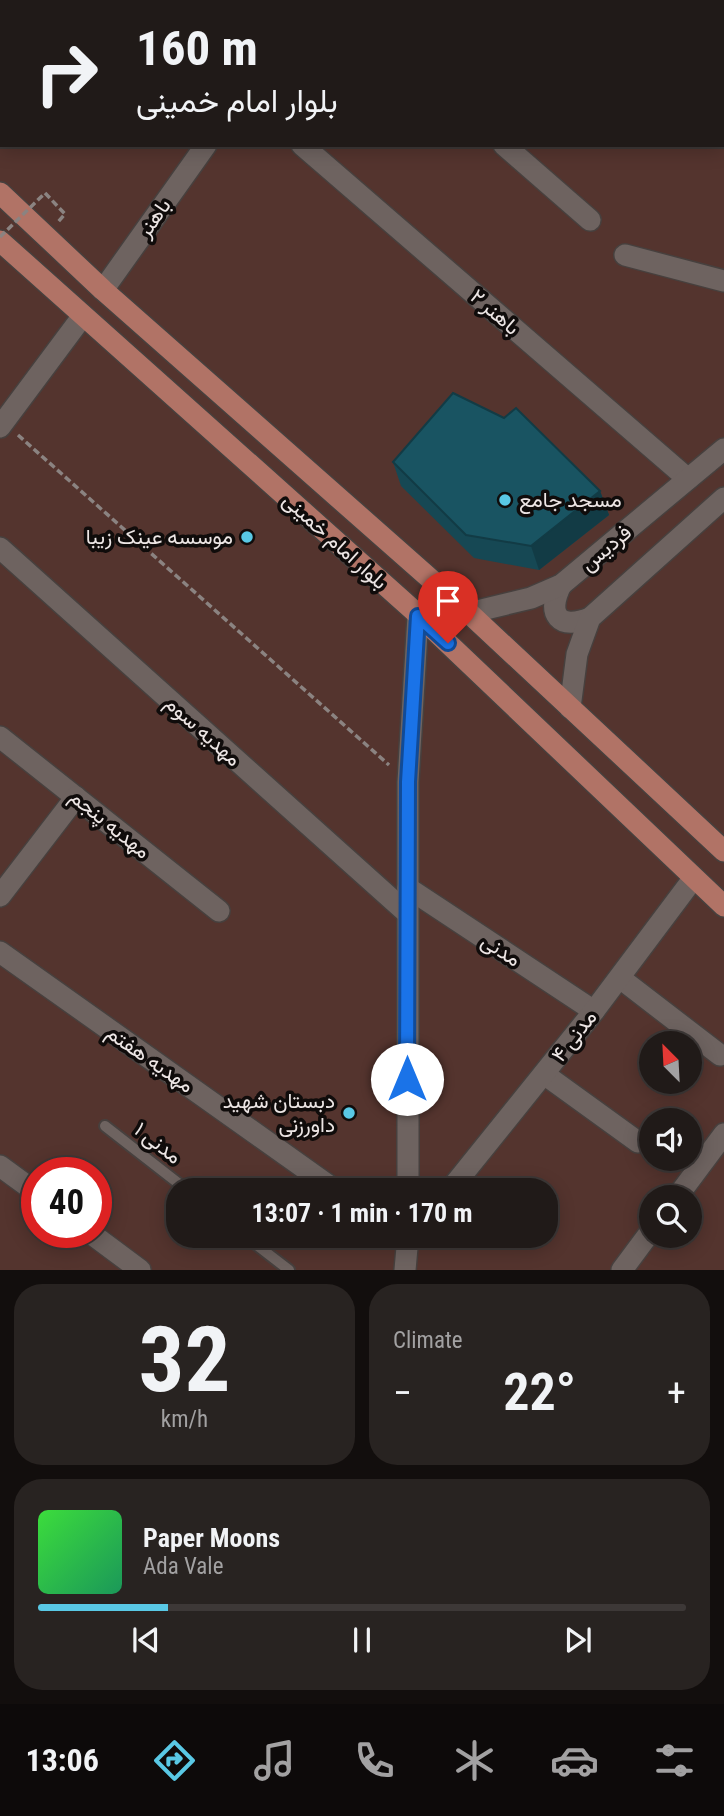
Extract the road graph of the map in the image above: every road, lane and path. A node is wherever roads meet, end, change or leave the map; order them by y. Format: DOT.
graph roads {
  1 [pos="205,147"];
  2 [pos="304,147"];
  3 [pos="506,147"];
  4 [pos="0,193"];
  5 [pos="65,214"];
  6 [pos="590,220"];
  7 [pos="0,239"];
  8 [pos="625,255"];
  9 [pos="724,281"];
  10 [pos="103,290"];
  11 [pos="82,317"];
  12 [pos="2,424"];
  13 [pos="724,449"];
  14 [pos="688,479"];
  15 [pos="724,498"];
  16 [pos="0,548"];
  17 [pos="561,586"];
  18 [pos="470,614"];
  19 [pos="418,616"];
  20 [pos="590,618"];
  21 [pos="570,708"];
  22 [pos="0,737"];
  23 [pos="408,782"];
  24 [pos="76,797"];
  25 [pos="724,851"];
  26 [pos="693,879"];
  27 [pos="408,888"];
  28 [pos="0,896"];
  29 [pos="724,906"];
  30 [pos="219,911"];
  31 [pos="407,913"];
  32 [pos="0,952"];
  33 [pos="620,978"];
  34 [pos="594,1011"];
  35 [pos="720,1055"];
  36 [pos="544,1074"];
  37 [pos="105,1126"];
  38 [pos="724,1134"];
  39 [pos="638,1142"];
  40 [pos="0,1166"];
  41 [pos="172,1178"];
  42 [pos="318,1178"];
  43 [pos="408,1178"];
  44 [pos="460,1178"];
  45 [pos="21,1181"];
  46 [pos="686,1185"];
  47 [pos="639,1247"];
  48 [pos="110,1248"];
  49 [pos="261,1248"];
  50 [pos="406,1248"];
  51 [pos="140,1270"];
  52 [pos="289,1270"];
  53 [pos="405,1270"];
  54 [pos="622,1270"];
  1 -- 10 [label="street, باهنر"];
  2 -- 14 [label="street, باهنر ۲"];
  3 -- 6 [label="street"];
  4 -- 10 [label="main road, بلوار امام خمینی"];
  5 -- 7 [label="path, bridge"];
  7 -- 11 [label="main road, بلوار امام خمینی"];
  8 -- 9 [label="street"];
  10 -- 18 [label="main road, بلوار امام خمینی"];
  11 -- 12 [label="street"];
  11 -- 19 [label="main road, بلوار امام خمینی"];
  12 -- 23 [label="path"];
  13 -- 14 [label="street, فردیس"];
  14 -- 17 [label="street, فردیس"];
  15 -- 20 [label="street, فردیس"];
  16 -- 31 [label="street, مهدیه سوم"];
  17 -- 18 [label="street, فردیس"];
  17 -- 20 [label="street"];
  18 -- 21 [label="main road, بلوار امام خمینی"];
  19 -- 23 [label="street"];
  19 -- 26 [label="main road, بلوار امام خمینی"];
  20 -- 21 [label="street, فردیس"];
  21 -- 25 [label="main road, بلوار امام خمینی"];
  22 -- 24 [label="street, مهدیه پنجم"];
  23 -- 27 [label="street"];
  24 -- 28 [label="street"];
  24 -- 30 [label="street, مهدیه پنجم"];
  26 -- 29 [label="main road, بلوار امام خمینی"];
  26 -- 33 [label="street, مدنی ۴"];
  27 -- 31 [label="street"];
  27 -- 34 [label="street, مدنی"];
  31 -- 43 [label="street"];
  32 -- 42 [label="street, مهدیه هفتم"];
  33 -- 34 [label="street, مدنی ۴"];
  33 -- 35 [label="street"];
  34 -- 36 [label="street, مدنی ۴"];
  36 -- 39 [label="street"];
  36 -- 44 [label="street, مدنی ۴"];
  37 -- 41 [label="lane, مدنی ۱"];
  38 -- 46 [label="street"];
  40 -- 45 [label="street"];
  47 -- 54 [label="street"];
  48 -- 51 [label="street"];
  49 -- 52 [label="lane"];
  50 -- 53 [label="street"];
}
